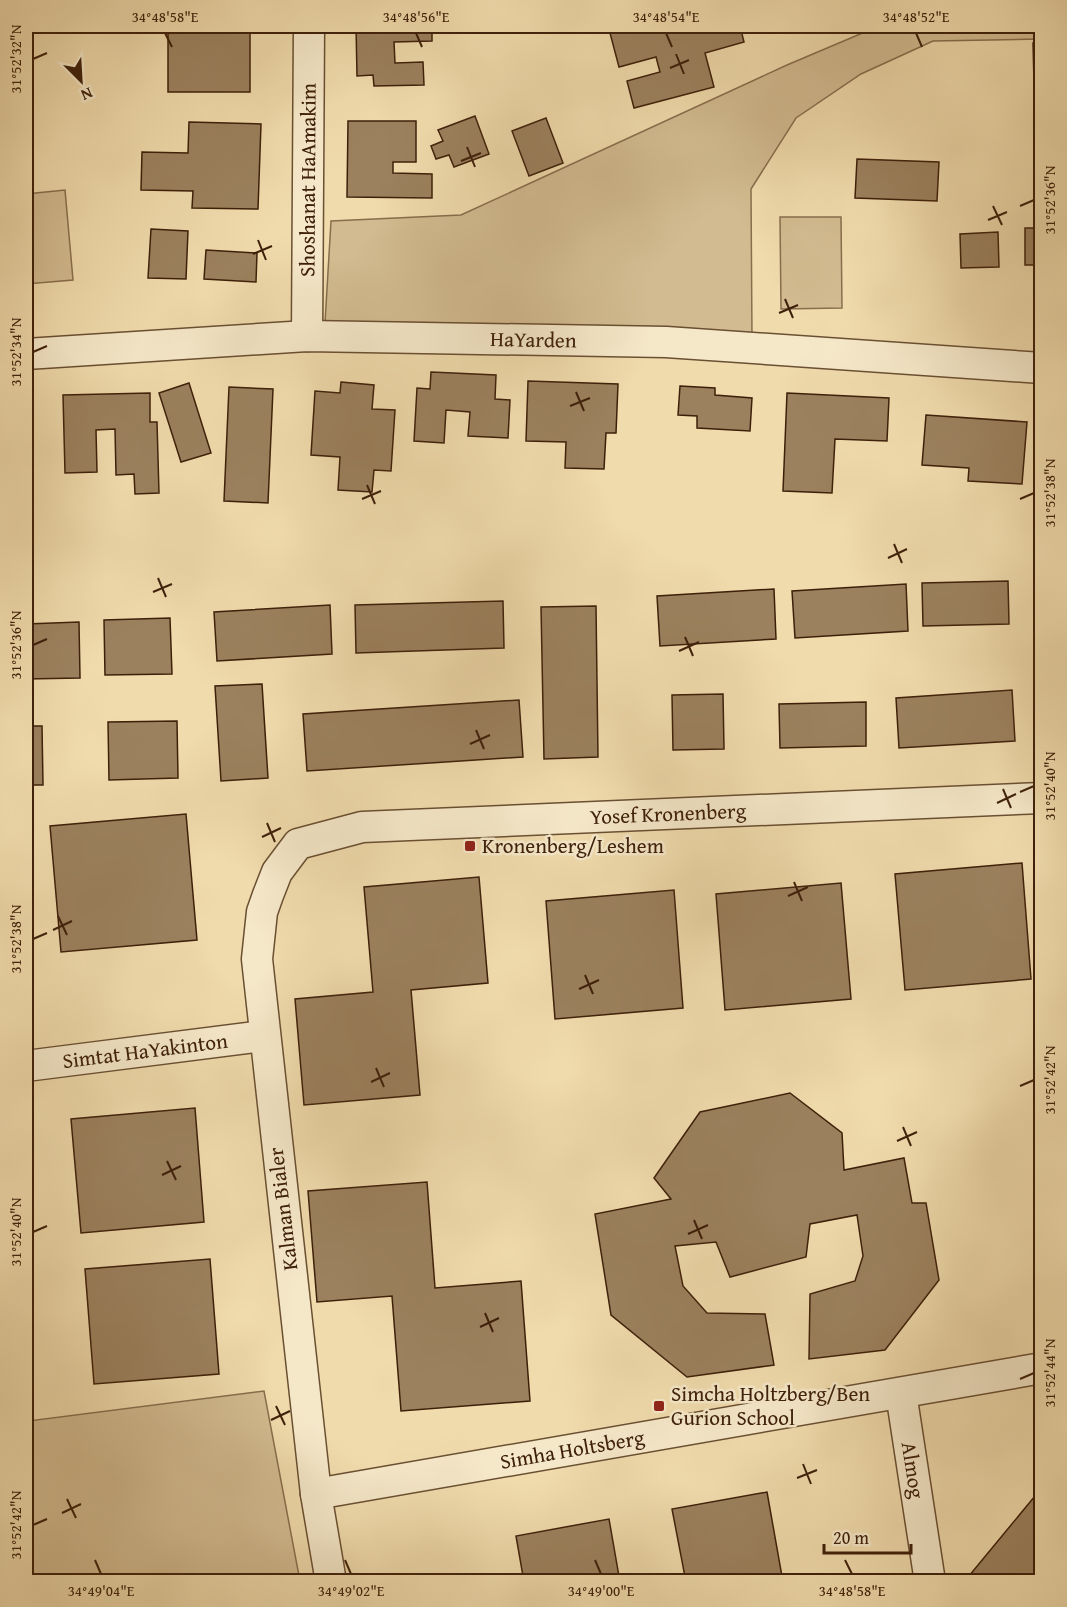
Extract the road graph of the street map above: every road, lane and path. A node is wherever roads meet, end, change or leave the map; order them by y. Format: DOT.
graph roads {
  1 [pos="309,26"];
  2 [pos="307,336"];
  3 [pos="26,354"];
  4 [pos="1041,368"];
  5 [pos="1041,798"];
  6 [pos="298,844"];
  7 [pos="263,1036"];
  8 [pos="26,1066"];
  9 [pos="1041,1368"];
  10 [pos="900,1394"];
  11 [pos="316,1494"];
  12 [pos="331,1581"];
  13 [pos="930,1581"];
  1 -- 2 [label="street, Shoshanat HaAmakim"];
  2 -- 3 [label="street, HaYarden"];
  2 -- 4 [label="street, HaYarden"];
  5 -- 6 [label="street, Yosef Kronenberg"];
  6 -- 7 [label="street, Kalman Bialer"];
  7 -- 8 [label="street, Simtat HaYakinton"];
  7 -- 11 [label="street, Kalman Bialer"];
  9 -- 10 [label="street, Simha Holtsberg"];
  10 -- 11 [label="street, Simha Holtsberg"];
  10 -- 13 [label="street, Almog"];
  11 -- 12 [label="street, Kalman Bialer"];
}
